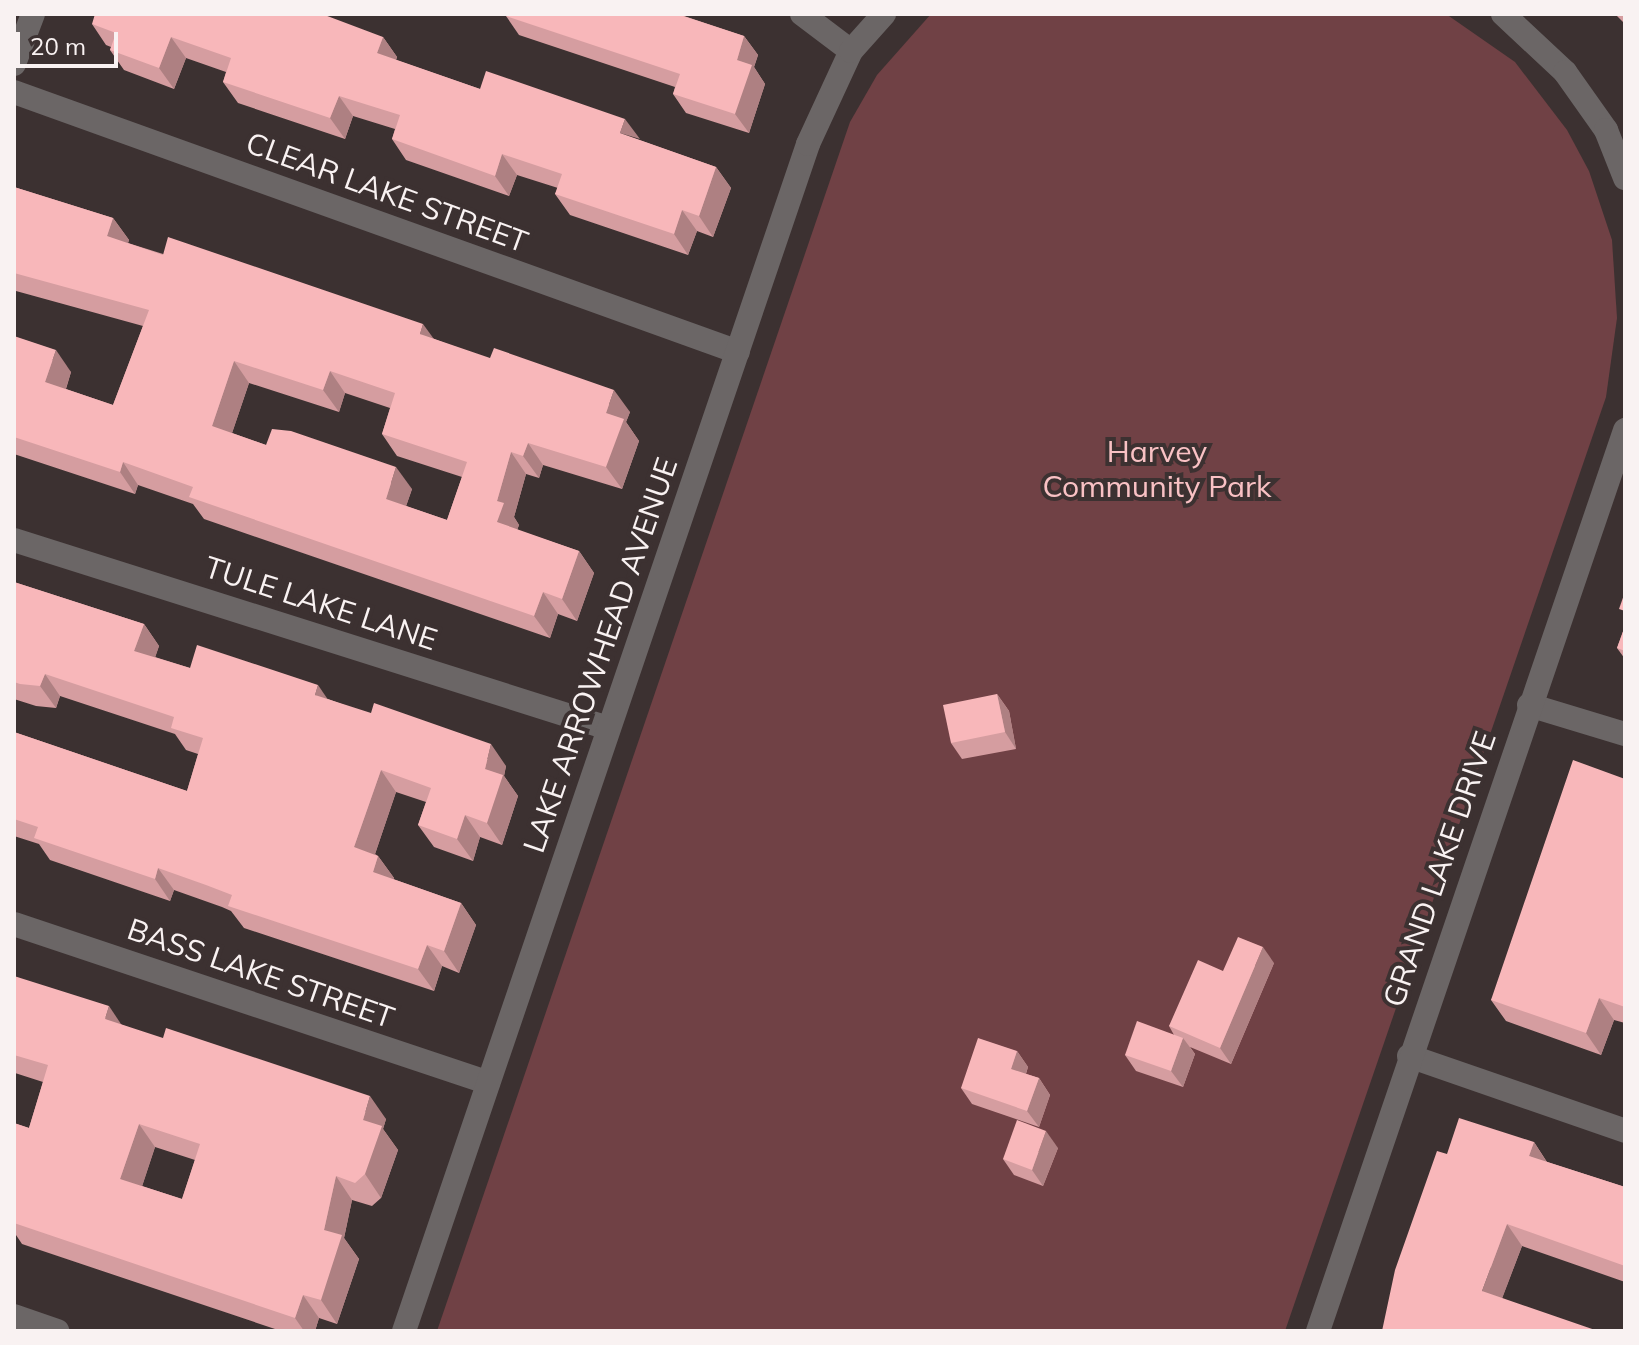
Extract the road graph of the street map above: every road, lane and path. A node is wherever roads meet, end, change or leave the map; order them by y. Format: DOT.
graph roads {
  1 [pos="33,14"];
  2 [pos="802,14"];
  3 [pos="884,14"];
  4 [pos="1503,14"];
  5 [pos="851,51"];
  6 [pos="14,64"];
  7 [pos="14,92"];
  8 [pos="1616,125"];
  9 [pos="1625,178"];
  10 [pos="738,352"];
  11 [pos="1625,430"];
  12 [pos="14,540"];
  13 [pos="1529,705"];
  14 [pos="608,728"];
  15 [pos="1625,734"];
  16 [pos="14,924"];
  17 [pos="1409,1056"];
  18 [pos="488,1083"];
  19 [pos="1625,1131"];
  20 [pos="14,1316"];
  21 [pos="57,1331"];
  22 [pos="404,1331"];
  23 [pos="1318,1331"];
  1 -- 6 [label="street"];
  2 -- 5 [label="street"];
  3 -- 5 [label="street, LAKE ARROWHEAD AVENUE"];
  4 -- 8 [label="street"];
  5 -- 10 [label="street, LAKE ARROWHEAD AVENUE"];
  7 -- 10 [label="street, CLEAR LAKE STREET"];
  8 -- 9 [label="street"];
  10 -- 14 [label="street, LAKE ARROWHEAD AVENUE"];
  11 -- 13 [label="street, GRAND LAKE DRIVE"];
  12 -- 14 [label="street, TULE LAKE LANE"];
  13 -- 15 [label="street"];
  13 -- 17 [label="street, GRAND LAKE DRIVE"];
  14 -- 18 [label="street, LAKE ARROWHEAD AVENUE"];
  16 -- 18 [label="street, BASS LAKE STREET"];
  17 -- 19 [label="street"];
  17 -- 23 [label="street, GRAND LAKE DRIVE"];
  18 -- 22 [label="street, LAKE ARROWHEAD AVENUE"];
  20 -- 21 [label="street"];
}
